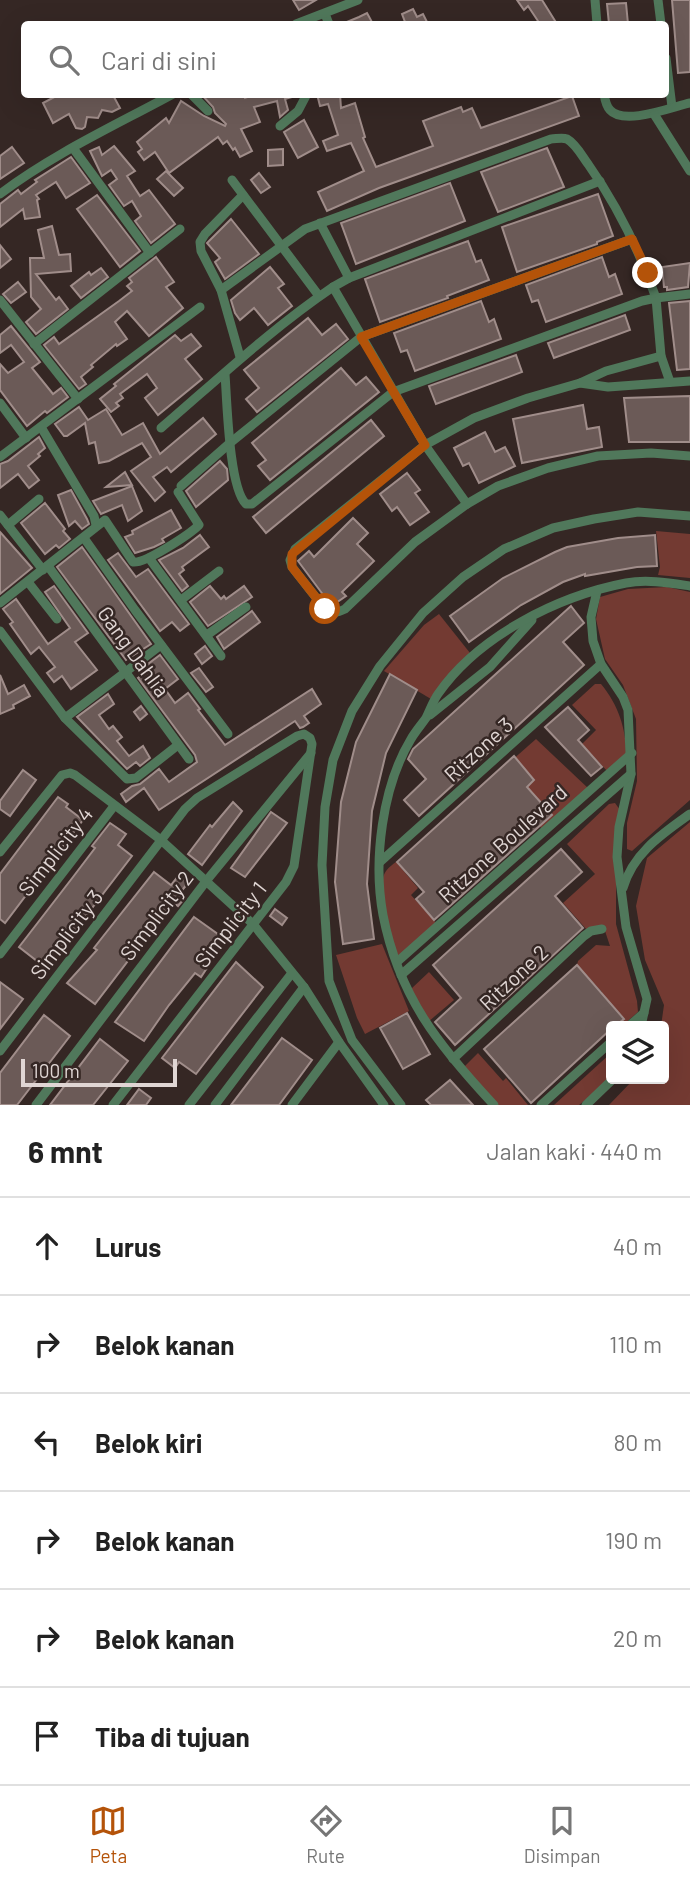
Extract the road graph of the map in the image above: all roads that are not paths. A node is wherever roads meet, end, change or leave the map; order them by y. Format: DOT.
graph roads {
  1 [pos="358,0"];
  2 [pos="595,0"];
  3 [pos="658,0"];
  4 [pos="325,14"];
  5 [pos="305,21"];
  6 [pos="328,21"];
  7 [pos="597,21"];
  8 [pos="661,21"];
  9 [pos="669,82"];
  10 [pos="166,98"];
  11 [pos="195,98"];
  12 [pos="305,98"];
  13 [pos="605,98"];
  14 [pos="690,103"];
  15 [pos="672,107"];
  16 [pos="208,111"];
  17 [pos="654,114"];
  18 [pos="280,126"];
  19 [pos="690,144"];
  20 [pos="73,148"];
  21 [pos="681,153"];
  22 [pos="690,171"];
  23 [pos="232,180"];
  24 [pos="600,181"];
  25 [pos="0,194"];
  26 [pos="243,195"];
  27 [pos="320,223"];
  28 [pos="180,229"];
  29 [pos="632,239"];
  30 [pos="281,245"];
  31 [pos="150,253"];
  32 [pos="349,278"];
  33 [pos="333,287"];
  34 [pos="222,290"];
  35 [pos="690,294"];
  36 [pos="319,296"];
  37 [pos="656,298"];
  38 [pos="0,300"];
  39 [pos="200,307"];
  40 [pos="361,337"];
  41 [pos="34,344"];
  42 [pos="661,356"];
  43 [pos="240,357"];
  44 [pos="225,374"];
  45 [pos="690,381"];
  46 [pos="670,382"];
  47 [pos="580,383"];
  48 [pos="393,392"];
  49 [pos="78,399"];
  50 [pos="0,403"];
  51 [pos="40,427"];
  52 [pos="161,428"];
  53 [pos="26,438"];
  54 [pos="230,443"];
  55 [pos="425,445"];
  56 [pos="690,456"];
  57 [pos="0,457"];
  58 [pos="39,499"];
  59 [pos="467,504"];
  60 [pos="0,515"];
  61 [pos="690,516"];
  62 [pos="8,525"];
  63 [pos="96,525"];
  64 [pos="84,538"];
  65 [pos="149,558"];
  66 [pos="46,568"];
  67 [pos="219,571"];
  68 [pos="28,582"];
  69 [pos="690,586"];
  70 [pos="597,591"];
  71 [pos="181,600"];
  72 [pos="0,603"];
  73 [pos="246,607"];
  74 [pos="537,615"];
  75 [pos="57,619"];
  76 [pos="0,631"];
  77 [pos="206,635"];
  78 [pos="161,645"];
  79 [pos="221,656"];
  80 [pos="601,664"];
  81 [pos="125,672"];
  82 [pos="65,718"];
  83 [pos="426,718"];
  84 [pos="228,734"];
  85 [pos="310,738"];
  86 [pos="178,745"];
  87 [pos="311,753"];
  88 [pos="632,753"];
  89 [pos="189,759"];
  90 [pos="631,774"];
  91 [pos="114,806"];
  92 [pos="690,814"];
  93 [pos="162,840"];
  94 [pos="0,852"];
  95 [pos="380,862"];
  96 [pos="207,880"];
  97 [pos="621,893"];
  98 [pos="253,925"];
  99 [pos="602,929"];
  100 [pos="0,954"];
  101 [pos="397,962"];
  102 [pos="292,973"];
  103 [pos="401,975"];
  104 [pos="304,988"];
  105 [pos="644,1013"];
  106 [pos="635,1021"];
  107 [pos="642,1021"];
  108 [pos="339,1042"];
  109 [pos="606,1046"];
  110 [pos="0,1051"];
  111 [pos="453,1059"];
  112 [pos="608,1084"];
  113 [pos="373,1101"];
  114 [pos="36,1105"];
  115 [pos="113,1105"];
  116 [pos="189,1105"];
  117 [pos="215,1105"];
  118 [pos="292,1105"];
  119 [pos="384,1105"];
  120 [pos="401,1105"];
  121 [pos="494,1105"];
  122 [pos="541,1105"];
  123 [pos="586,1105"];
  1 -- 4 [label="street"];
  2 -- 7 [label="street"];
  3 -- 8 [label="street"];
  4 -- 5 [label="street"];
  4 -- 6 [label="street"];
  9 -- 15 [label="street"];
  10 -- 20 [label="street"];
  11 -- 16 [label="street"];
  12 -- 18 [label="street"];
  13 -- 17 [label="street"];
  14 -- 15 [label="street"];
  15 -- 17 [label="street"];
  17 -- 21 [label="street"];
  19 -- 21 [label="street"];
  20 -- 25 [label="street"];
  20 -- 31 [label="street"];
  21 -- 22 [label="street"];
  23 -- 26 [label="street"];
  24 -- 27 [label="street"];
  24 -- 29 [label="street"];
  24 -- 32 [label="street"];
  26 -- 30 [label="street"];
  26 -- 34 [label="street"];
  27 -- 30 [label="street"];
  27 -- 32 [label="street"];
  28 -- 31 [label="street"];
  29 -- 37 [label="street"];
  29 -- 40 [label="street"];
  30 -- 34 [label="street"];
  30 -- 36 [label="street"];
  31 -- 41 [label="street"];
  32 -- 33 [label="street"];
  33 -- 36 [label="street"];
  33 -- 40 [label="street"];
  34 -- 43 [label="street"];
  35 -- 37 [label="street"];
  36 -- 43 [label="street"];
  37 -- 42 [label="street"];
  37 -- 48 [label="street"];
  38 -- 41 [label="street"];
  39 -- 49 [label="street"];
  40 -- 48 [label="street"];
  40 -- 54 [label="street"];
  41 -- 49 [label="street"];
  42 -- 46 [label="street"];
  42 -- 47 [label="street"];
  43 -- 44 [label="street"];
  44 -- 52 [label="street"];
  44 -- 54 [label="street"];
  45 -- 46 [label="street"];
  46 -- 47 [label="street"];
  47 -- 55 [label="street"];
  48 -- 54 [label="street"];
  48 -- 55 [label="street"];
  49 -- 51 [label="street"];
  50 -- 53 [label="street"];
  51 -- 53 [label="street"];
  51 -- 63 [label="street"];
  53 -- 57 [label="street"];
  54 -- 65 [label="street"];
  55 -- 59 [label="street"];
  55 -- 59 [label="street"];
  56 -- 59 [label="street"];
  58 -- 62 [label="street"];
  60 -- 62 [label="street, Gang Dahlia"];
  61 -- 120 [label="street"];
  62 -- 66 [label="street, Gang Dahlia"];
  63 -- 64 [label="street"];
  63 -- 65 [label="street"];
  64 -- 66 [label="street"];
  64 -- 78 [label="street"];
  65 -- 71 [label="street"];
  66 -- 68 [label="street"];
  66 -- 81 [label="street, Gang Dahlia"];
  67 -- 71 [label="street"];
  68 -- 72 [label="street"];
  68 -- 75 [label="street"];
  69 -- 70 [label="street"];
  70 -- 74 [label="street"];
  70 -- 80 [label="street"];
  71 -- 77 [label="street"];
  73 -- 77 [label="street"];
  74 -- 83 [label="street"];
  74 -- 83 [label="street"];
  76 -- 82 [label="street"];
  77 -- 79 [label="street"];
  78 -- 81 [label="street"];
  78 -- 84 [label="street"];
  80 -- 88 [label="street"];
  80 -- 95 [label="street, Ritzone 3"];
  81 -- 82 [label="street"];
  81 -- 86 [label="street, Gang Dahlia"];
  82 -- 86 [label="street"];
  83 -- 95 [label="street"];
  85 -- 87 [label="street, Simplicity 1"];
  85 -- 93 [label="street, Simplicity 3"];
  86 -- 89 [label="street, Gang Dahlia"];
  87 -- 96 [label="street, Simplicity 2"];
  87 -- 98 [label="street, Simplicity 1"];
  88 -- 90 [label="street"];
  88 -- 101 [label="street, Ritzone Boulevard"];
  90 -- 97 [label="street"];
  90 -- 103 [label="street, Ritzone Boulevard"];
  91 -- 93 [label="street"];
  91 -- 94 [label="street"];
  91 -- 100 [label="street, Simplicity 4"];
  92 -- 97 [label="street"];
  93 -- 96 [label="street"];
  93 -- 110 [label="street, Simplicity 3"];
  95 -- 101 [label="street"];
  96 -- 98 [label="street"];
  96 -- 114 [label="street, Simplicity 2"];
  97 -- 105 [label="street"];
  98 -- 102 [label="street"];
  98 -- 115 [label="street, Simplicity 1"];
  99 -- 111 [label="street, Ritzone 2"];
  101 -- 103 [label="street"];
  102 -- 104 [label="street"];
  102 -- 116 [label="street"];
  103 -- 111 [label="street"];
  104 -- 108 [label="street"];
  104 -- 117 [label="street"];
  105 -- 106 [label="street"];
  105 -- 107 [label="street"];
  108 -- 113 [label="street"];
  108 -- 118 [label="street"];
  109 -- 122 [label="street"];
  111 -- 121 [label="street"];
  112 -- 123 [label="street"];
  113 -- 119 [label="street"];
}
